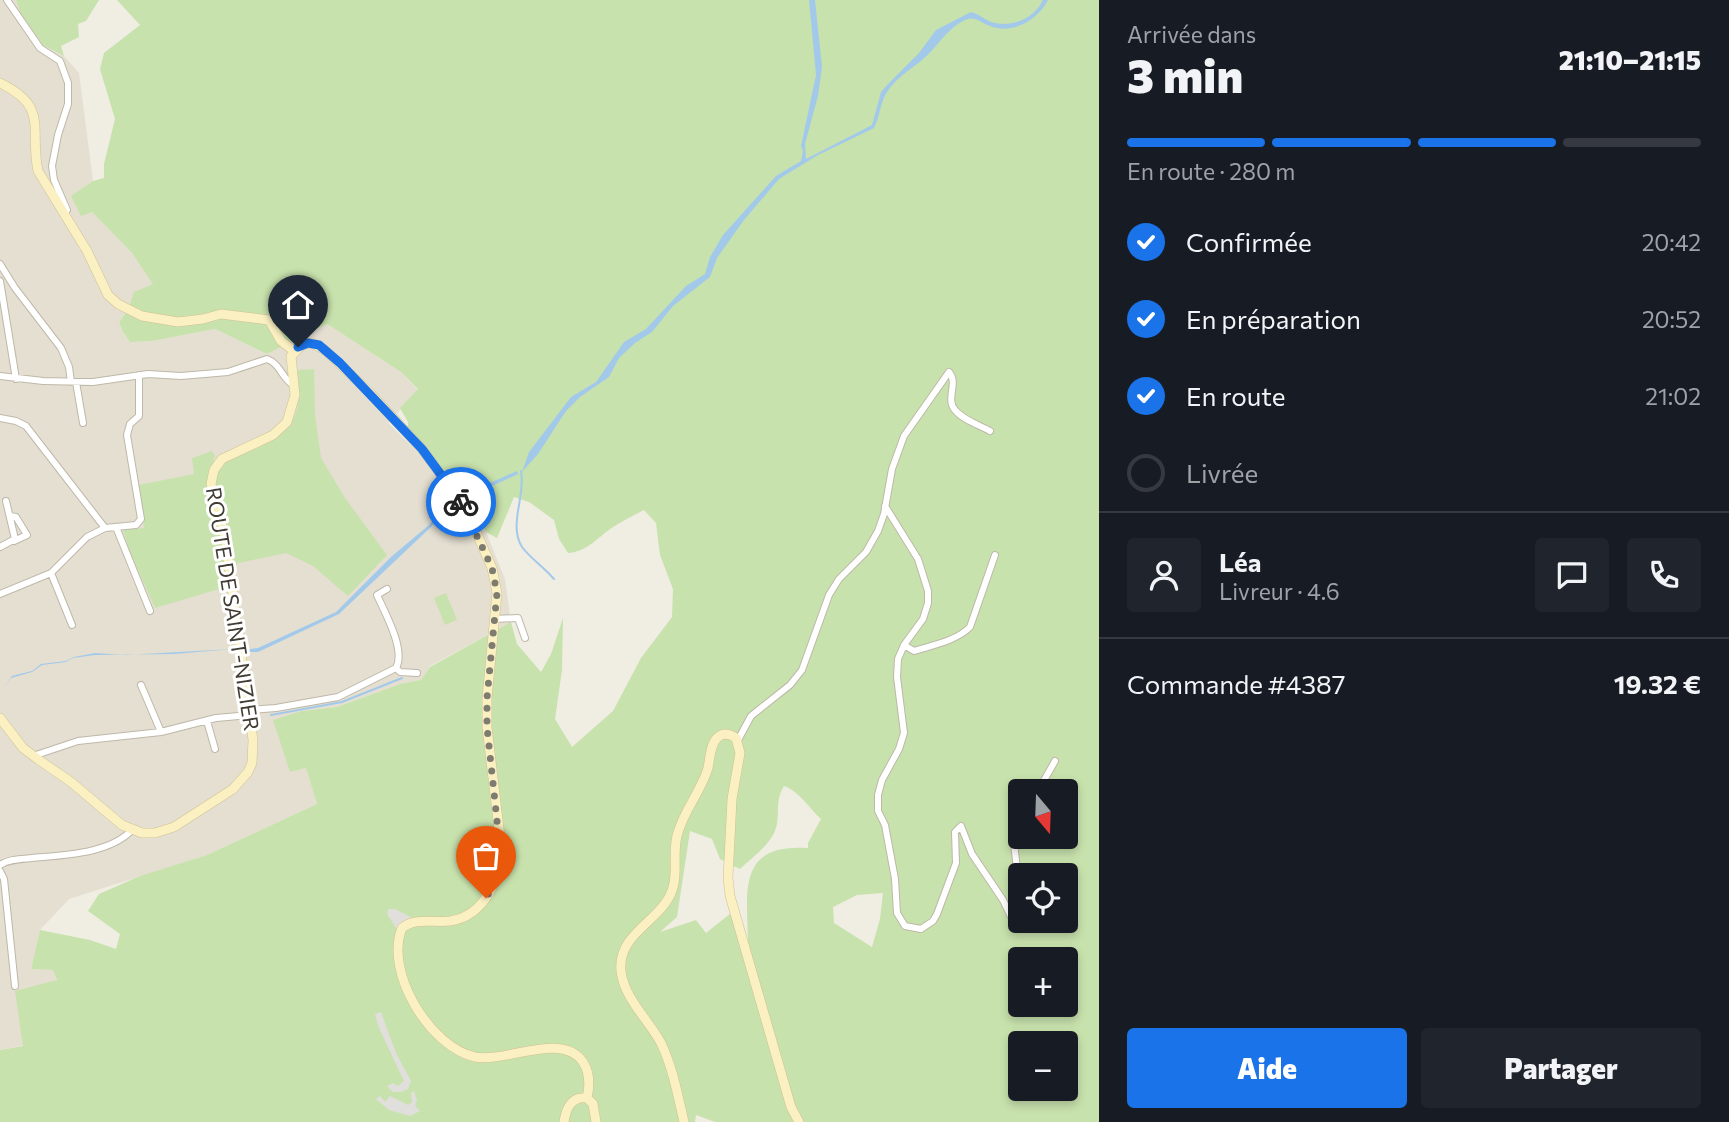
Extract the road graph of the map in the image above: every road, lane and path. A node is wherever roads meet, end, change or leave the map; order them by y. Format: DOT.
graph roads {
  1 [pos="7,0"];
  2 [pos="0,83"];
  3 [pos="65,212"];
  4 [pos="0,264"];
  5 [pos="0,281"];
  6 [pos="294,351"];
  7 [pos="139,375"];
  8 [pos="0,376"];
  9 [pos="16,379"];
  10 [pos="73,382"];
  11 [pos="295,386"];
  12 [pos="0,418"];
  13 [pos="83,423"];
  14 [pos="990,431"];
  15 [pos="6,501"];
  16 [pos="886,506"];
  17 [pos="9,516"];
  18 [pos="116,527"];
  19 [pos="105,528"];
  20 [pos="14,541"];
  21 [pos="0,547"];
  22 [pos="995,555"];
  23 [pos="51,573"];
  24 [pos="387,589"];
  25 [pos="0,594"];
  26 [pos="150,611"];
  27 [pos="494,618"];
  28 [pos="72,625"];
  29 [pos="525,638"];
  30 [pos="904,645"];
  31 [pos="396,668"];
  32 [pos="417,673"];
  33 [pos="141,685"];
  34 [pos="249,713"];
  35 [pos="0,718"];
  36 [pos="207,720"];
  37 [pos="161,732"];
  38 [pos="738,740"];
  39 [pos="215,749"];
  40 [pos="33,756"];
  41 [pos="1055,761"];
  42 [pos="1045,779"];
  43 [pos="132,830"];
  44 [pos="0,865"];
  45 [pos="0,870"];
  46 [pos="1008,910"];
  47 [pos="15,986"];
  48 [pos="587,1098"];
  49 [pos="564,1122"];
  50 [pos="596,1122"];
  51 [pos="684,1122"];
  52 [pos="799,1122"];
  1 -- 3 [label="street"];
  2 -- 3 [label="main road"];
  3 -- 6 [label="main road"];
  4 -- 10 [label="street"];
  5 -- 9 [label="street"];
  6 -- 11 [label="main road, ROUTE DE SAINT-NIZIER"];
  6 -- 27 [label="main road"];
  7 -- 10 [label="street"];
  7 -- 11 [label="street"];
  7 -- 18 [label="street"];
  8 -- 9 [label="street"];
  9 -- 10 [label="street"];
  10 -- 13 [label="street"];
  11 -- 34 [label="main road, ROUTE DE SAINT-NIZIER"];
  12 -- 19 [label="street"];
  14 -- 16 [label="street"];
  15 -- 17 [label="street"];
  16 -- 30 [label="street"];
  16 -- 38 [label="street"];
  17 -- 20 [label="street"];
  17 -- 20 [label="street"];
  18 -- 19 [label="street"];
  18 -- 26 [label="street"];
  19 -- 23 [label="street"];
  20 -- 21 [label="street"];
  22 -- 30 [label="street"];
  23 -- 25 [label="street"];
  23 -- 28 [label="street"];
  24 -- 31 [label="street"];
  27 -- 29 [label="street"];
  27 -- 48 [label="main road"];
  30 -- 46 [label="street"];
  31 -- 32 [label="street"];
  31 -- 34 [label="street"];
  33 -- 37 [label="street"];
  34 -- 36 [label="street"];
  34 -- 43 [label="main road, ROUTE DE SAINT-NIZIER"];
  35 -- 40 [label="main road"];
  36 -- 37 [label="street"];
  36 -- 39 [label="street"];
  37 -- 40 [label="street"];
  38 -- 51 [label="main road"];
  38 -- 52 [label="main road"];
  40 -- 43 [label="main road"];
  41 -- 42 [label="street"];
  43 -- 44 [label="street"];
  45 -- 47 [label="street"];
  48 -- 49 [label="main road"];
  48 -- 50 [label="main road"];
}
